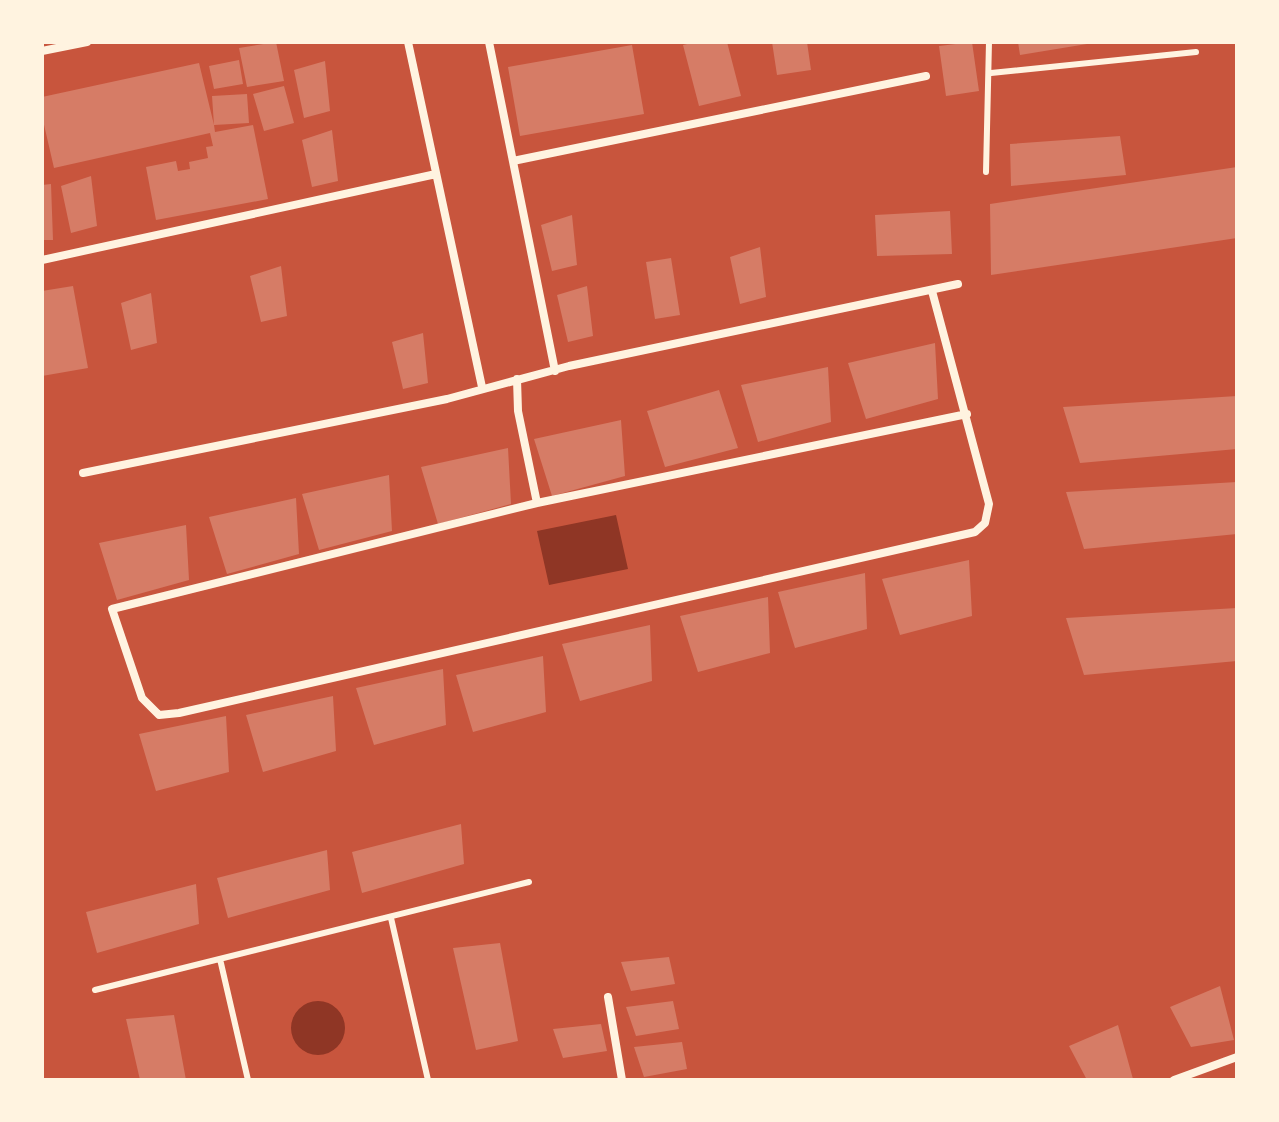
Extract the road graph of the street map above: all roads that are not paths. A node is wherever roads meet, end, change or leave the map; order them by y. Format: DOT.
graph roads {
  1 [pos="87,42"];
  2 [pos="408,42"];
  3 [pos="489,42"];
  4 [pos="989,42"];
  5 [pos="42,51"];
  6 [pos="1196,52"];
  7 [pos="991,73"];
  8 [pos="926,76"];
  9 [pos="513,161"];
  10 [pos="986,172"];
  11 [pos="436,174"];
  12 [pos="42,260"];
  13 [pos="958,284"];
  14 [pos="932,291"];
  15 [pos="555,371"];
  16 [pos="517,379"];
  17 [pos="482,387"];
  18 [pos="967,414"];
  19 [pos="83,473"];
  20 [pos="537,503"];
  21 [pos="529,882"];
  22 [pos="391,918"];
  23 [pos="220,959"];
  24 [pos="95,990"];
  25 [pos="608,997"];
  26 [pos="1237,1057"];
  27 [pos="248,1080"];
  28 [pos="428,1080"];
  29 [pos="622,1080"];
  30 [pos="1174,1080"];
  1 -- 5 [label="street"];
  2 -- 11 [label="street"];
  3 -- 9 [label="street"];
  4 -- 7 [label="lane"];
  6 -- 7 [label="lane"];
  7 -- 10 [label="lane"];
  8 -- 9 [label="street"];
  9 -- 15 [label="street"];
  11 -- 12 [label="street"];
  11 -- 17 [label="street"];
  13 -- 14 [label="street"];
  14 -- 15 [label="street"];
  14 -- 18 [label="street"];
  15 -- 16 [label="street"];
  16 -- 17 [label="street"];
  16 -- 20 [label="street"];
  17 -- 19 [label="street"];
  18 -- 20 [label="street"];
  18 -- 20 [label="street"];
  21 -- 22 [label="lane"];
  22 -- 23 [label="lane"];
  22 -- 28 [label="lane"];
  23 -- 24 [label="lane"];
  23 -- 27 [label="lane"];
  25 -- 29 [label="street"];
  26 -- 30 [label="street"];
}
